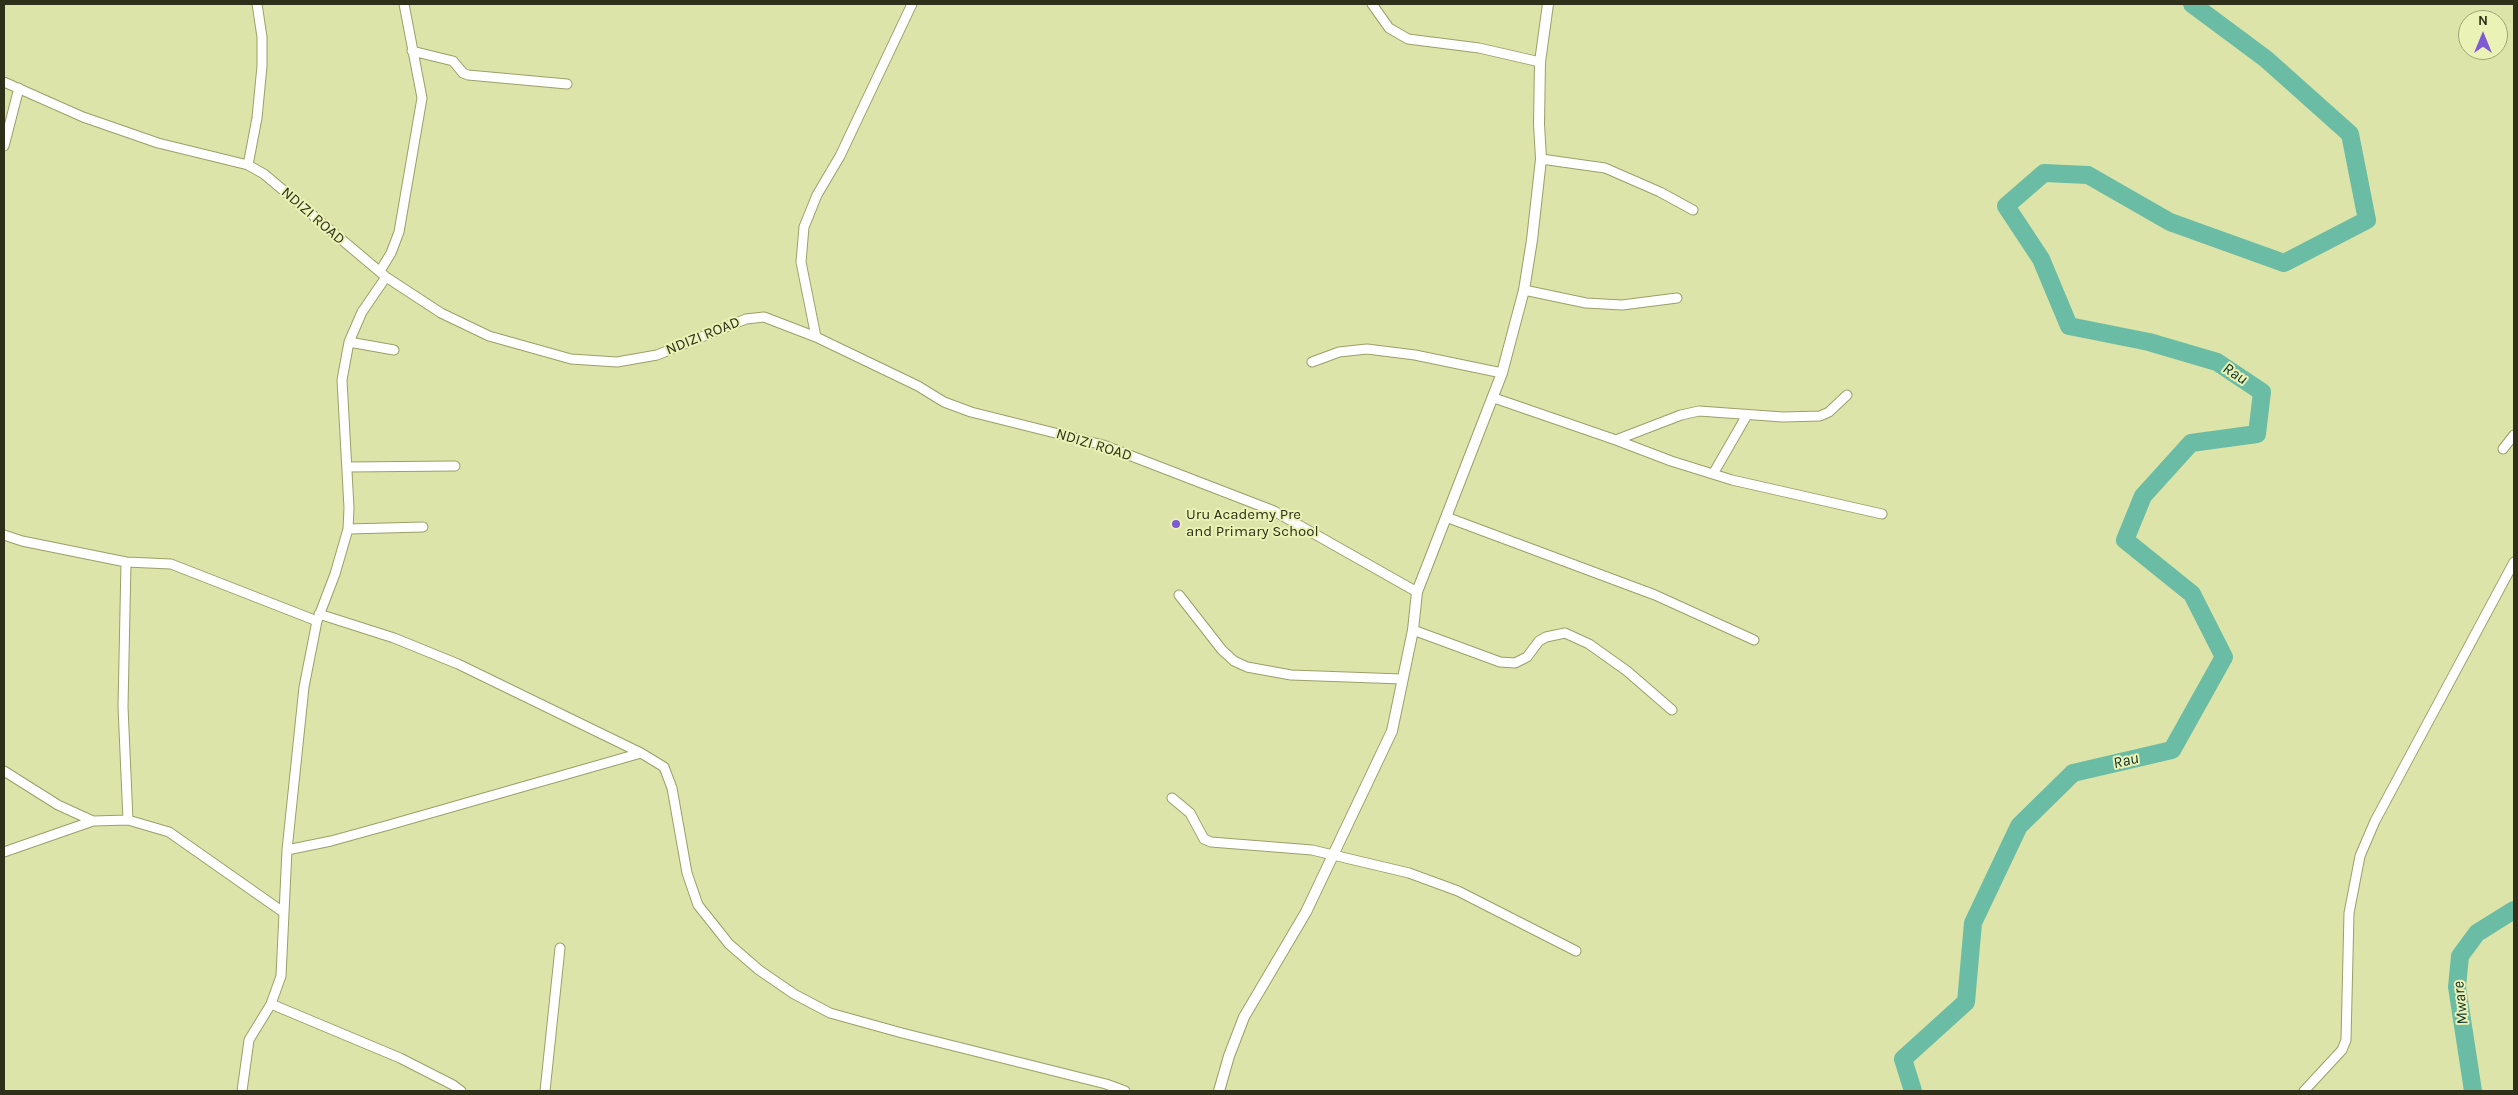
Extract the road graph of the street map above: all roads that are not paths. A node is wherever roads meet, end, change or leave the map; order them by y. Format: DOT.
graph roads {
  1 [pos="257,4"];
  2 [pos="404,4"];
  3 [pos="912,4"];
  4 [pos="1372,4"];
  5 [pos="1548,4"];
  6 [pos="412,51"];
  7 [pos="1540,62"];
  8 [pos="4,82"];
  9 [pos="567,84"];
  10 [pos="19,88"];
  11 [pos="4,146"];
  12 [pos="1541,159"];
  13 [pos="248,165"];
  14 [pos="1693,210"];
  15 [pos="383,274"];
  16 [pos="1524,290"];
  17 [pos="1677,298"];
  18 [pos="816,337"];
  19 [pos="349,342"];
  20 [pos="394,350"];
  21 [pos="1312,362"];
  22 [pos="1502,373"];
  23 [pos="1847,395"];
  24 [pos="1494,398"];
  25 [pos="1747,415"];
  26 [pos="2514,435"];
  27 [pos="1616,440"];
  28 [pos="2503,449"];
  29 [pos="455,466"];
  30 [pos="348,467"];
  31 [pos="1713,474"];
  32 [pos="1882,514"];
  33 [pos="1446,517"];
  34 [pos="422,527"];
  35 [pos="348,530"];
  36 [pos="4,535"];
  37 [pos="126,562"];
  38 [pos="2514,562"];
  39 [pos="1417,592"];
  40 [pos="1179,595"];
  41 [pos="318,618"];
  42 [pos="1413,630"];
  43 [pos="1754,640"];
  44 [pos="1402,679"];
  45 [pos="1672,710"];
  46 [pos="641,753"];
  47 [pos="4,771"];
  48 [pos="1172,798"];
  49 [pos="128,820"];
  50 [pos="93,821"];
  51 [pos="287,850"];
  52 [pos="4,852"];
  53 [pos="1332,854"];
  54 [pos="283,912"];
  55 [pos="560,948"];
  56 [pos="1576,951"];
  57 [pos="270,1004"];
  58 [pos="242,1091"];
  59 [pos="461,1091"];
  60 [pos="545,1091"];
  61 [pos="1125,1091"];
  62 [pos="1218,1091"];
  63 [pos="2304,1091"];
  1 -- 13 [label="street"];
  2 -- 6 [label="street"];
  3 -- 18 [label="street"];
  4 -- 7 [label="street"];
  5 -- 7 [label="street"];
  6 -- 9 [label="street"];
  6 -- 15 [label="street"];
  7 -- 12 [label="street"];
  8 -- 10 [label="street, NDIZI ROAD"];
  10 -- 11 [label="street"];
  10 -- 13 [label="street, NDIZI ROAD"];
  12 -- 14 [label="street"];
  12 -- 16 [label="street"];
  13 -- 15 [label="street, NDIZI ROAD"];
  15 -- 18 [label="street, NDIZI ROAD"];
  15 -- 19 [label="street"];
  16 -- 17 [label="street"];
  16 -- 22 [label="street"];
  18 -- 39 [label="street, NDIZI ROAD"];
  19 -- 20 [label="street"];
  19 -- 30 [label="street"];
  21 -- 22 [label="street"];
  22 -- 24 [label="street"];
  23 -- 25 [label="street"];
  24 -- 27 [label="street"];
  24 -- 33 [label="street"];
  25 -- 27 [label="street"];
  25 -- 31 [label="street"];
  26 -- 28 [label="street"];
  27 -- 31 [label="street"];
  29 -- 30 [label="street"];
  30 -- 35 [label="street"];
  31 -- 32 [label="street"];
  33 -- 39 [label="street"];
  33 -- 43 [label="street"];
  34 -- 35 [label="street"];
  35 -- 41 [label="street"];
  36 -- 37 [label="street"];
  37 -- 41 [label="street"];
  37 -- 49 [label="street"];
  38 -- 63 [label="street"];
  39 -- 42 [label="street"];
  40 -- 44 [label="street"];
  41 -- 46 [label="street"];
  41 -- 51 [label="street"];
  42 -- 44 [label="street"];
  42 -- 45 [label="street"];
  44 -- 53 [label="street"];
  46 -- 51 [label="street"];
  46 -- 61 [label="street"];
  47 -- 50 [label="street"];
  48 -- 53 [label="street"];
  49 -- 50 [label="street"];
  49 -- 54 [label="street"];
  50 -- 52 [label="street"];
  51 -- 54 [label="street"];
  53 -- 56 [label="street"];
  53 -- 62 [label="street"];
  54 -- 57 [label="street"];
  55 -- 60 [label="street"];
  57 -- 58 [label="street"];
  57 -- 59 [label="street"];
}
